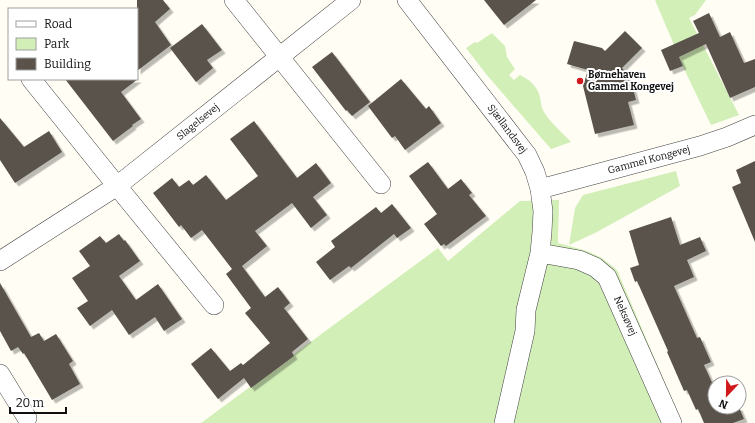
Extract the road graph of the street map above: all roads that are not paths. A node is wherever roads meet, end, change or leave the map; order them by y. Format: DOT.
graph roads {
  1 [pos="234,0"];
  2 [pos="351,0"];
  3 [pos="407,0"];
  4 [pos="280,57"];
  5 [pos="32,80"];
  6 [pos="755,125"];
  7 [pos="381,184"];
  8 [pos="117,186"];
  9 [pos="540,189"];
  10 [pos="540,253"];
  11 [pos="0,261"];
  12 [pos="214,305"];
  13 [pos="0,374"];
  14 [pos="27,418"];
  15 [pos="504,423"];
  16 [pos="672,423"];
  1 -- 4 [label="street"];
  2 -- 4 [label="street, Slagelsevej"];
  3 -- 9 [label="street, Sjællandsvej"];
  4 -- 7 [label="street"];
  4 -- 8 [label="street, Slagelsevej"];
  5 -- 8 [label="street"];
  6 -- 9 [label="street, Gammel Kongevej"];
  8 -- 11 [label="street, Slagelsevej"];
  8 -- 12 [label="street"];
  9 -- 10 [label="street, Sjællandsvej"];
  10 -- 15 [label="street, Sjællandsvej"];
  10 -- 16 [label="street, Neksøvej"];
  13 -- 14 [label="street"];
}
